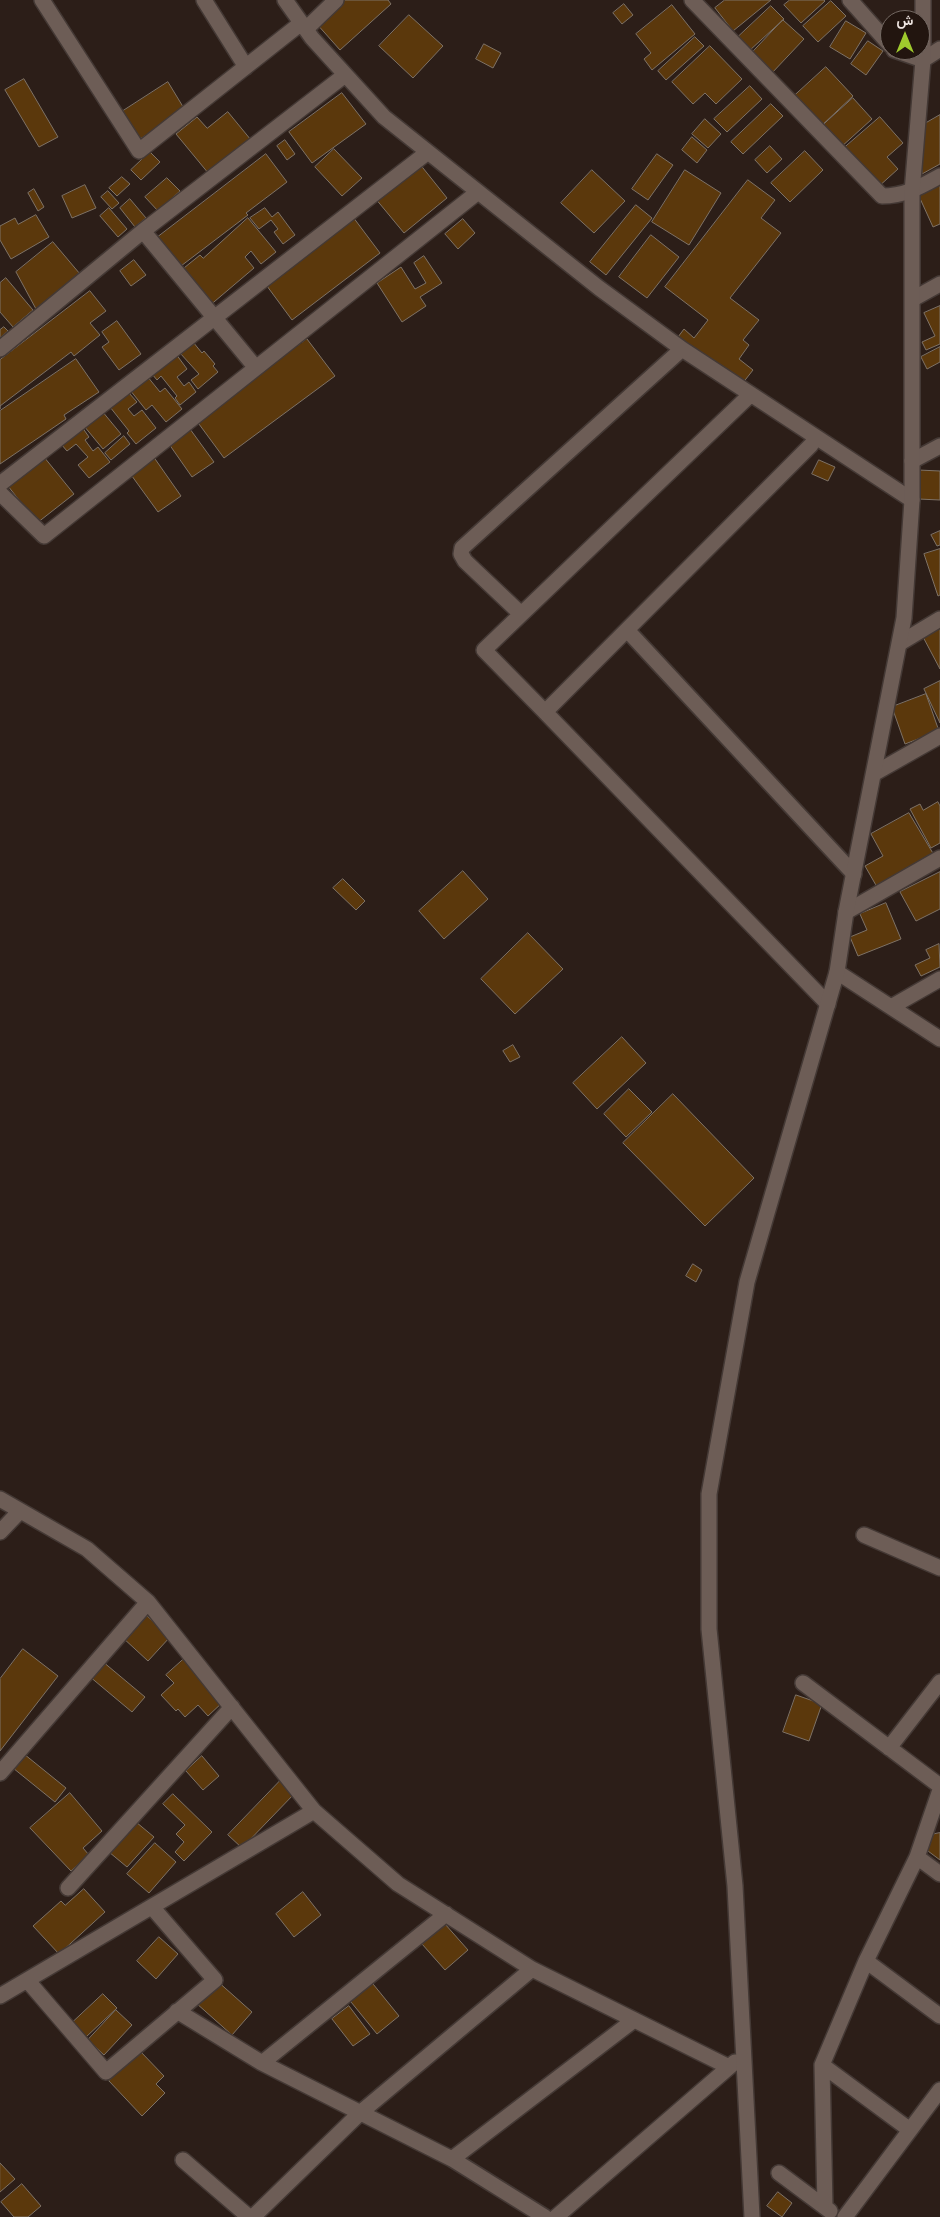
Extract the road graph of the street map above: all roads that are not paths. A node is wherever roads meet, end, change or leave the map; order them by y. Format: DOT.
graph roads {
  1 [pos="42,0"];
  2 [pos="204,0"];
  3 [pos="285,0"];
  4 [pos="336,0"];
  5 [pos="850,0"];
  6 [pos="700,3"];
  7 [pos="303,26"];
  8 [pos="880,34"];
  9 [pos="923,60"];
  10 [pos="246,67"];
  11 [pos="345,75"];
  12 [pos="428,152"];
  13 [pos="940,176"];
  14 [pos="478,192"];
  15 [pos="912,192"];
  16 [pos="143,231"];
  17 [pos="940,284"];
  18 [pos="914,299"];
  19 [pos="213,316"];
  20 [pos="682,348"];
  21 [pos="0,349"];
  22 [pos="256,368"];
  23 [pos="750,394"];
  24 [pos="811,444"];
  25 [pos="940,446"];
  26 [pos="912,461"];
  27 [pos="0,484"];
  28 [pos="0,493"];
  29 [pos="912,500"];
  30 [pos="521,614"];
  31 [pos="940,619"];
  32 [pos="627,630"];
  33 [pos="900,643"];
  34 [pos="546,712"];
  35 [pos="940,736"];
  36 [pos="875,773"];
  37 [pos="940,858"];
  38 [pos="854,874"];
  39 [pos="846,912"];
  40 [pos="837,972"];
  41 [pos="940,979"];
  42 [pos="828,1004"];
  43 [pos="891,1007"];
  44 [pos="940,1040"];
  45 [pos="0,1499"];
  46 [pos="20,1511"];
  47 [pos="0,1532"];
  48 [pos="864,1535"];
  49 [pos="940,1568"];
  50 [pos="148,1602"];
  51 [pos="940,1682"];
  52 [pos="803,1683"];
  53 [pos="232,1707"];
  54 [pos="889,1748"];
  55 [pos="0,1773"];
  56 [pos="940,1786"];
  57 [pos="940,1790"];
  58 [pos="314,1811"];
  59 [pos="916,1857"];
  60 [pos="940,1874"];
  61 [pos="68,1888"];
  62 [pos="152,1907"];
  63 [pos="446,1914"];
  64 [pos="866,1961"];
  65 [pos="532,1969"];
  66 [pos="27,1980"];
  67 [pos="0,1996"];
  68 [pos="177,2011"];
  69 [pos="940,2016"];
  70 [pos="634,2020"];
  71 [pos="744,2055"];
  72 [pos="262,2063"];
  73 [pos="822,2065"];
  74 [pos="729,2067"];
  75 [pos="940,2090"];
  76 [pos="360,2113"];
  77 [pos="910,2130"];
  78 [pos="452,2159"];
  79 [pos="184,2160"];
  80 [pos="779,2173"];
  81 [pos="825,2207"];
  82 [pos="251,2217"];
  83 [pos="545,2217"];
  84 [pos="556,2217"];
  85 [pos="752,2217"];
  86 [pos="838,2217"];
  87 [pos="845,2217"];
  1 -- 10 [label="street"];
  2 -- 10 [label="street"];
  3 -- 7 [label="street"];
  4 -- 7 [label="street"];
  5 -- 8 [label="street"];
  6 -- 15 [label="street"];
  7 -- 10 [label="street"];
  7 -- 11 [label="street"];
  9 -- 15 [label="street"];
  11 -- 12 [label="street"];
  11 -- 16 [label="street"];
  12 -- 14 [label="street"];
  12 -- 19 [label="street"];
  13 -- 15 [label="street"];
  14 -- 20 [label="street"];
  14 -- 22 [label="street"];
  15 -- 18 [label="street"];
  16 -- 19 [label="street"];
  16 -- 21 [label="street"];
  17 -- 18 [label="street"];
  18 -- 26 [label="street"];
  19 -- 22 [label="street"];
  19 -- 27 [label="street"];
  20 -- 23 [label="street"];
  20 -- 30 [label="street"];
  22 -- 28 [label="street"];
  23 -- 29 [label="street"];
  23 -- 30 [label="street"];
  24 -- 32 [label="street"];
  25 -- 26 [label="street"];
  26 -- 29 [label="street"];
  29 -- 33 [label="street"];
  30 -- 34 [label="street"];
  31 -- 33 [label="street"];
  32 -- 34 [label="street"];
  32 -- 38 [label="street"];
  33 -- 36 [label="street"];
  34 -- 42 [label="street"];
  35 -- 36 [label="street"];
  36 -- 38 [label="street"];
  37 -- 39 [label="street"];
  38 -- 39 [label="street"];
  39 -- 40 [label="street"];
  40 -- 42 [label="street"];
  40 -- 43 [label="street"];
  41 -- 43 [label="street"];
  42 -- 71 [label="street"];
  43 -- 44 [label="street"];
  45 -- 46 [label="street"];
  46 -- 47 [label="street"];
  46 -- 50 [label="street"];
  48 -- 49 [label="street"];
  50 -- 53 [label="street"];
  50 -- 55 [label="street"];
  51 -- 54 [label="street"];
  52 -- 54 [label="street"];
  53 -- 58 [label="street"];
  53 -- 61 [label="street"];
  54 -- 56 [label="street"];
  57 -- 59 [label="street"];
  58 -- 62 [label="street"];
  58 -- 63 [label="street"];
  59 -- 60 [label="street"];
  59 -- 64 [label="street"];
  62 -- 66 [label="street"];
  62 -- 68 [label="street"];
  63 -- 65 [label="street"];
  63 -- 72 [label="street"];
  64 -- 69 [label="street"];
  64 -- 73 [label="street"];
  65 -- 70 [label="street"];
  65 -- 76 [label="street"];
  66 -- 67 [label="street"];
  66 -- 68 [label="street"];
  68 -- 72 [label="street"];
  70 -- 74 [label="street"];
  70 -- 78 [label="street"];
  71 -- 74 [label="street"];
  71 -- 85 [label="street"];
  72 -- 76 [label="street"];
  73 -- 77 [label="street"];
  73 -- 81 [label="street"];
  74 -- 84 [label="street"];
  75 -- 77 [label="street"];
  76 -- 78 [label="street"];
  76 -- 82 [label="street"];
  77 -- 87 [label="street"];
  78 -- 83 [label="street"];
  79 -- 82 [label="street"];
  80 -- 81 [label="street"];
  81 -- 86 [label="street"];
}
